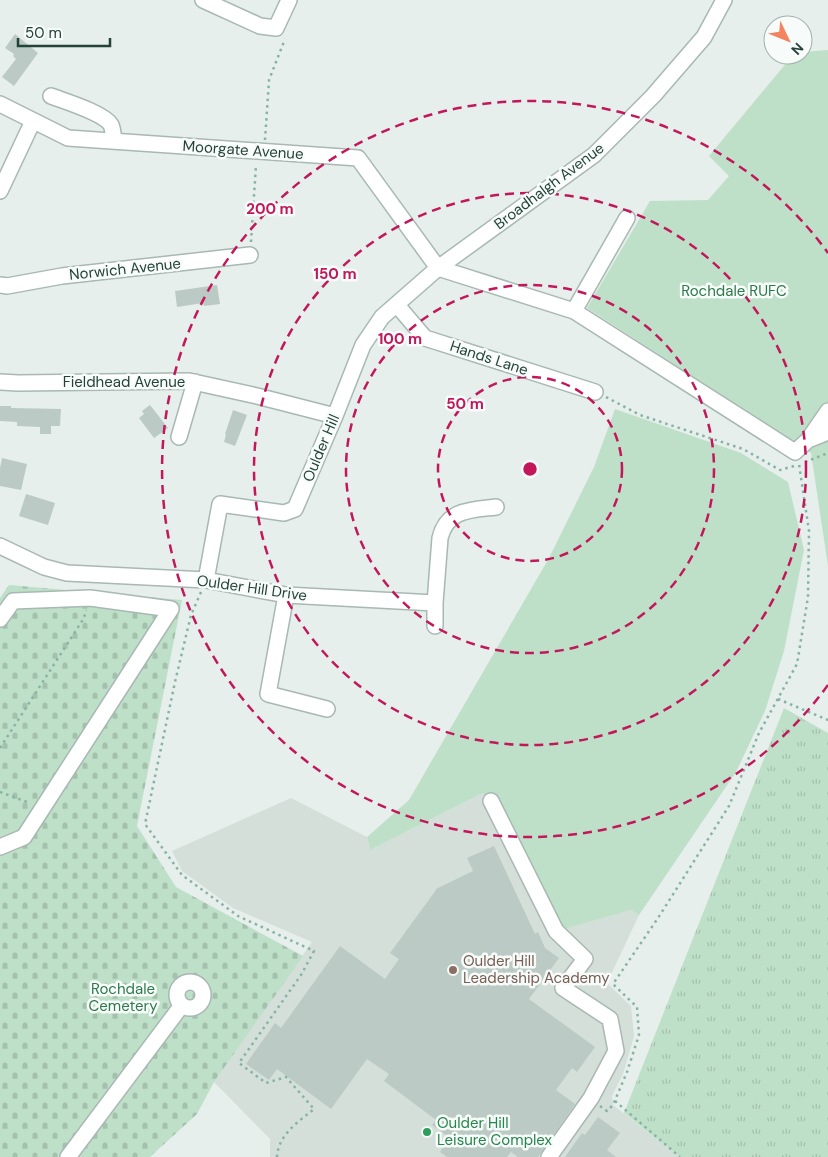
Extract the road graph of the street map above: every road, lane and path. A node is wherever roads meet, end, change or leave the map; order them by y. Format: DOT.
graph roads {
  1 [pos="203,0"];
  2 [pos="289,0"];
  3 [pos="724,0"];
  4 [pos="276,28"];
  5 [pos="51,96"];
  6 [pos="0,104"];
  7 [pos="33,121"];
  8 [pos="114,140"];
  9 [pos="261,151"];
  10 [pos="0,191"];
  11 [pos="627,218"];
  12 [pos="250,256"];
  13 [pos="438,268"];
  14 [pos="0,285"];
  15 [pos="397,304"];
  16 [pos="574,311"];
  17 [pos="0,382"];
  18 [pos="195,382"];
  19 [pos="595,392"];
  20 [pos="828,411"];
  21 [pos="335,416"];
  22 [pos="828,432"];
  23 [pos="179,437"];
  24 [pos="808,440"];
  25 [pos="828,452"];
  26 [pos="797,458"];
  27 [pos="496,507"];
  28 [pos="0,546"];
  29 [pos="206,580"];
  30 [pos="286,595"];
  31 [pos="90,598"];
  32 [pos="435,603"];
  33 [pos="0,619"];
  34 [pos="435,626"];
  35 [pos="778,699"];
  36 [pos="326,708"];
  37 [pos="828,720"];
  38 [pos="0,748"];
  39 [pos="0,792"];
  40 [pos="491,800"];
  41 [pos="43,808"];
  42 [pos="0,847"];
  43 [pos="182,1005"];
  44 [pos="614,1101"];
  45 [pos="613,1105"];
  46 [pos="68,1157"];
  47 [pos="277,1157"];
  48 [pos="549,1157"];
  49 [pos="680,1157"];
  1 -- 4 [label="street"];
  2 -- 4 [label="street"];
  3 -- 13 [label="street, Broadhalgh Avenue"];
  4 -- 9 [label="path"];
  5 -- 8 [label="street"];
  6 -- 7 [label="street, Moorgate Avenue"];
  7 -- 8 [label="street, Moorgate Avenue"];
  7 -- 10 [label="street"];
  8 -- 9 [label="street, Moorgate Avenue"];
  9 -- 12 [label="path"];
  9 -- 13 [label="street, Moorgate Avenue"];
  11 -- 16 [label="street"];
  12 -- 14 [label="street, Norwich Avenue"];
  13 -- 15 [label="street, Oulder Hill"];
  13 -- 16 [label="street"];
  15 -- 19 [label="street, Hands Lane"];
  15 -- 21 [label="street, Oulder Hill"];
  16 -- 26 [label="street"];
  17 -- 18 [label="street, Fieldhead Avenue"];
  18 -- 21 [label="street, Fieldhead Avenue"];
  18 -- 23 [label="street"];
  19 -- 26 [label="path"];
  20 -- 24 [label="street"];
  21 -- 29 [label="street, Oulder Hill"];
  22 -- 24 [label="street"];
  24 -- 26 [label="street"];
  25 -- 26 [label="path"];
  26 -- 35 [label="path"];
  27 -- 32 [label="street"];
  28 -- 29 [label="street, Oulder Hill Drive"];
  29 -- 30 [label="street, Oulder Hill Drive"];
  29 -- 47 [label="path"];
  30 -- 32 [label="street, Oulder Hill Drive"];
  30 -- 36 [label="street"];
  31 -- 33 [label="street"];
  31 -- 38 [label="path"];
  31 -- 41 [label="street"];
  32 -- 34 [label="street"];
  35 -- 37 [label="path"];
  35 -- 44 [label="path"];
  39 -- 41 [label="path"];
  40 -- 48 [label="street"];
  41 -- 42 [label="street"];
  43 -- 46 [label="street"];
  44 -- 45 [label="path"];
  44 -- 49 [label="path"];
}
